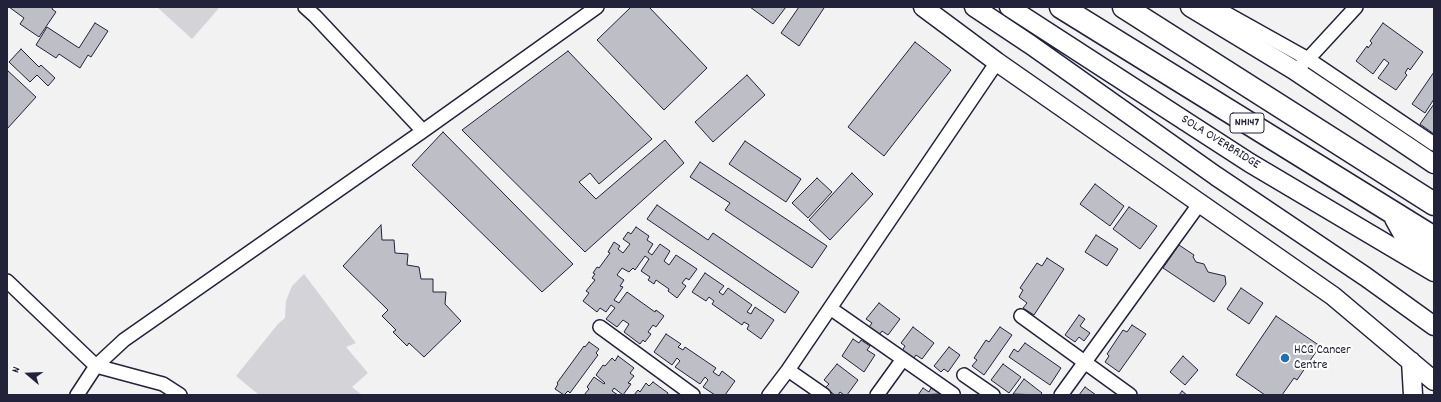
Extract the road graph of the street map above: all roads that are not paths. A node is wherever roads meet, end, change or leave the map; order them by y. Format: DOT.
graph roads {
  1 [pos="305,7"];
  2 [pos="597,7"];
  3 [pos="923,7"];
  4 [pos="974,7"];
  5 [pos="1009,7"];
  6 [pos="1061,7"];
  7 [pos="1124,7"];
  8 [pos="1190,7"];
  9 [pos="1215,7"];
  10 [pos="1356,7"];
  11 [pos="1308,59"];
  12 [pos="997,62"];
  13 [pos="1294,70"];
  14 [pos="424,132"];
  15 [pos="1434,144"];
  16 [pos="1434,164"];
  17 [pos="1200,203"];
  18 [pos="1434,204"];
  19 [pos="1393,213"];
  20 [pos="1434,238"];
  21 [pos="1434,262"];
  22 [pos="1434,272"];
  23 [pos="7,281"];
  24 [pos="830,308"];
  25 [pos="1021,316"];
  26 [pos="1434,326"];
  27 [pos="600,328"];
  28 [pos="903,359"];
  29 [pos="1411,361"];
  30 [pos="1085,362"];
  31 [pos="96,366"];
  32 [pos="788,370"];
  33 [pos="964,375"];
  34 [pos="1434,382"];
  35 [pos="953,394"];
  36 [pos="77,395"];
  37 [pos="180,395"];
  38 [pos="693,395"];
  39 [pos="769,395"];
  40 [pos="824,395"];
  41 [pos="877,395"];
  42 [pos="992,395"];
  43 [pos="1061,395"];
  44 [pos="1130,395"];
  45 [pos="1412,395"];
  1 -- 14 [label="street"];
  2 -- 14 [label="street"];
  3 -- 12 [label="main road"];
  4 -- 26 [label="main road"];
  5 -- 22 [label="main road, SOLA OVERBRIDGE"];
  6 -- 19 [label="highway, NH147"];
  7 -- 18 [label="highway, NH147"];
  8 -- 13 [label="main road"];
  9 -- 11 [label="street"];
  10 -- 11 [label="street"];
  11 -- 13 [label="street"];
  11 -- 15 [label="street"];
  12 -- 17 [label="main road"];
  12 -- 24 [label="street"];
  13 -- 16 [label="main road"];
  14 -- 31 [label="street"];
  17 -- 29 [label="main road"];
  17 -- 30 [label="street"];
  19 -- 20 [label="highway, NH147"];
  19 -- 21 [label="highway"];
  23 -- 31 [label="street"];
  24 -- 28 [label="street"];
  24 -- 32 [label="street"];
  25 -- 30 [label="street"];
  27 -- 38 [label="street"];
  28 -- 35 [label="street"];
  28 -- 41 [label="street"];
  29 -- 34 [label="main road"];
  29 -- 45 [label="main road"];
  30 -- 43 [label="street"];
  30 -- 44 [label="street"];
  31 -- 36 [label="street"];
  31 -- 37 [label="street"];
  32 -- 39 [label="street"];
  32 -- 40 [label="street"];
  33 -- 42 [label="street"];
}
